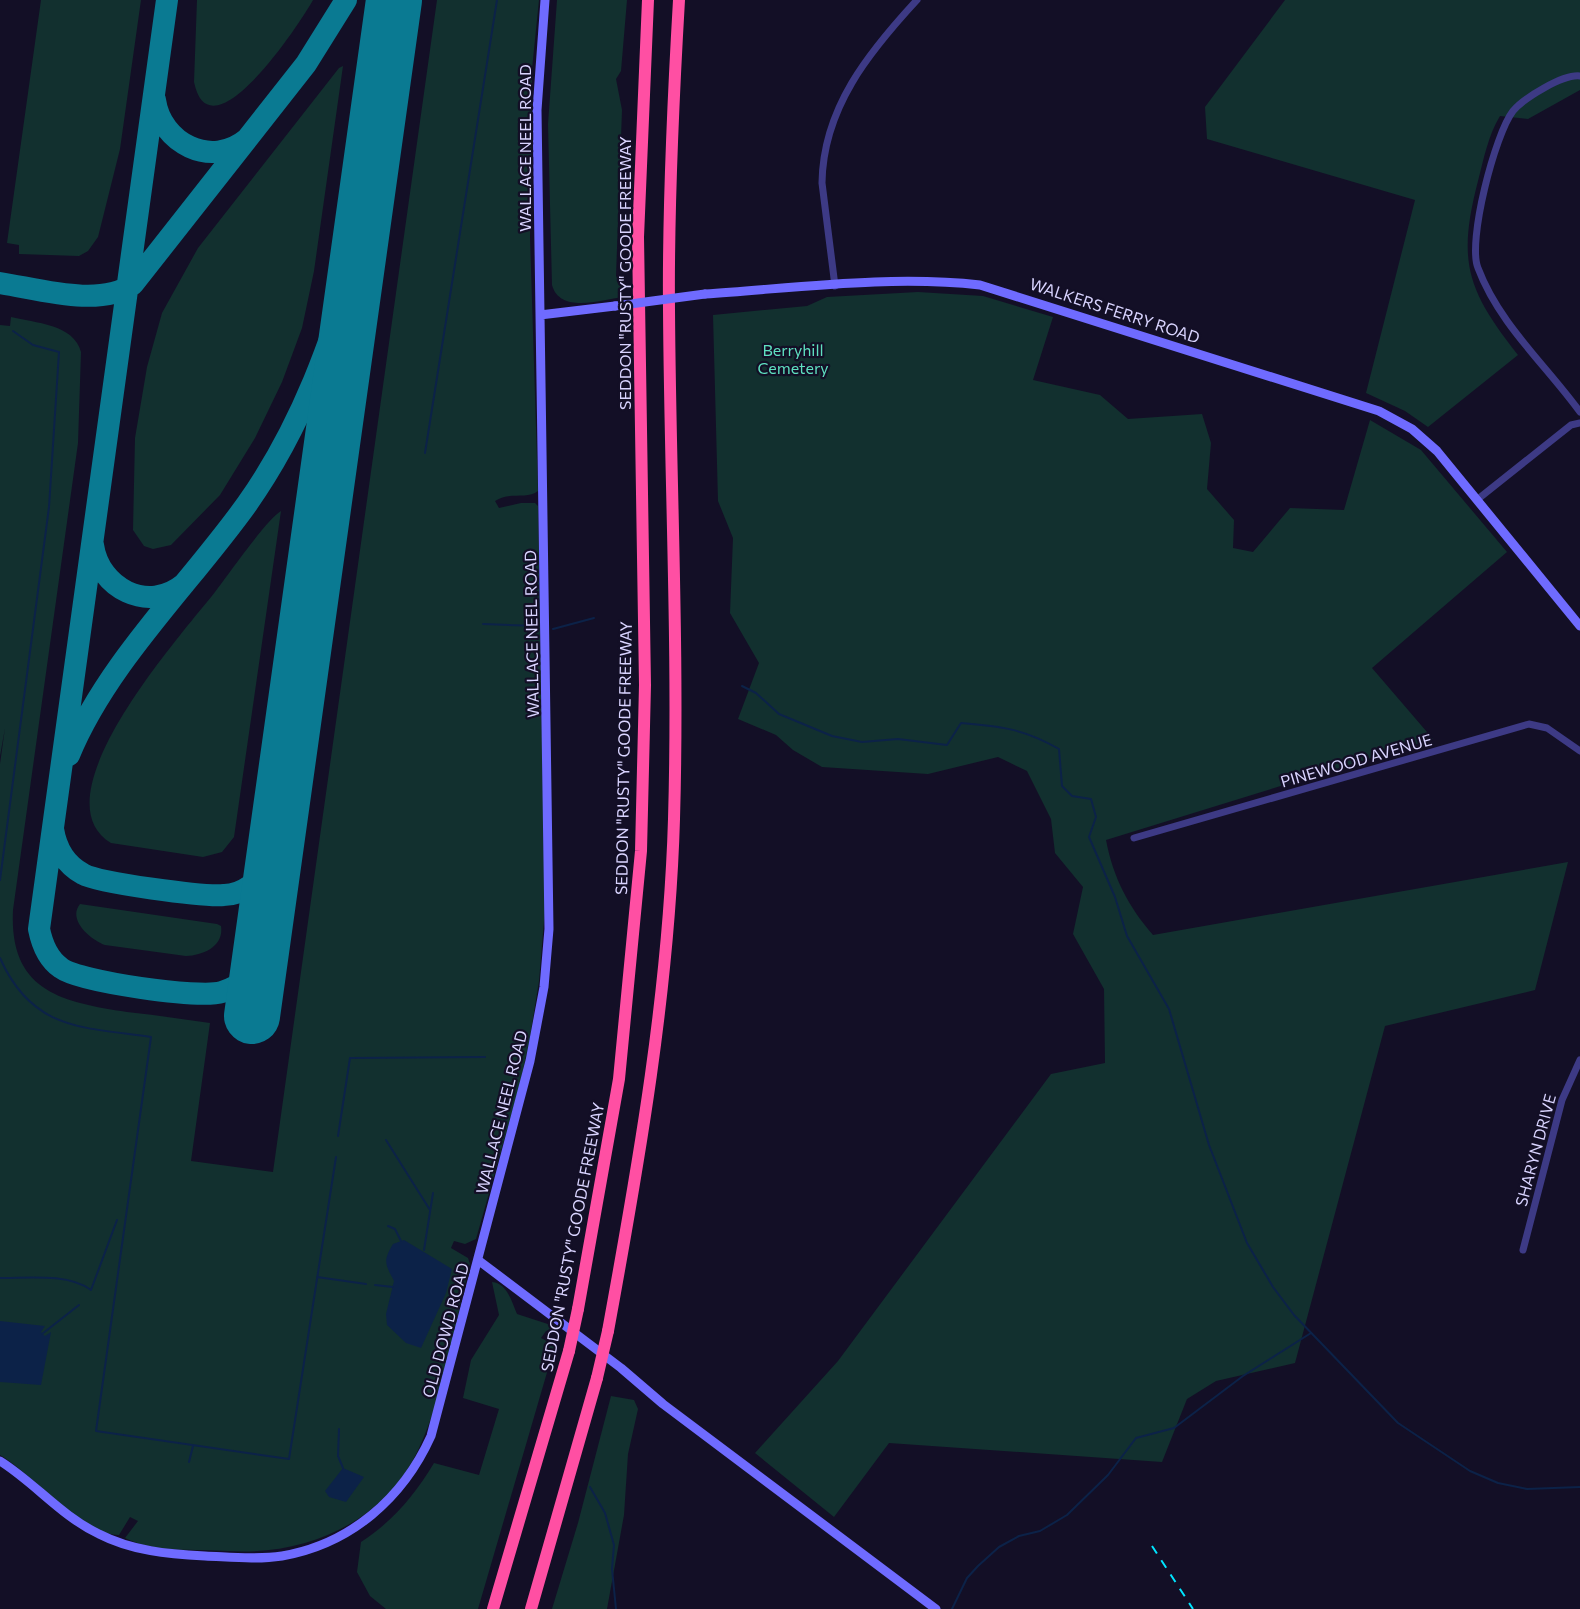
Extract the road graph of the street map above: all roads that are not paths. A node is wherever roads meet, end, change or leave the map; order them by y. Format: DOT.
graph roads {
  1 [pos="545,0"];
  2 [pos="648,0"];
  3 [pos="679,0"];
  4 [pos="917,0"];
  5 [pos="1580,76"];
  6 [pos="835,286"];
  7 [pos="540,315"];
  8 [pos="1580,412"];
  9 [pos="1580,423"];
  10 [pos="1478,500"];
  11 [pos="1580,626"];
  12 [pos="1580,751"];
  13 [pos="1134,838"];
  14 [pos="1580,1060"];
  15 [pos="1523,1250"];
  16 [pos="478,1260"];
  17 [pos="0,1461"];
  18 [pos="532,1606"];
  19 [pos="494,1609"];
  20 [pos="936,1609"];
  1 -- 7 [label="street, WALLACE NEEL ROAD"];
  2 -- 19 [label="highway, SEDDON \"RUSTY\" GOODE FREEWAY, bridge"];
  3 -- 18 [label="highway, bridge"];
  4 -- 6 [label="street"];
  5 -- 8 [label="street"];
  6 -- 7 [label="street, WALKERS FERRY ROAD, bridge"];
  6 -- 10 [label="street, WALKERS FERRY ROAD"];
  7 -- 16 [label="street, WALLACE NEEL ROAD"];
  9 -- 10 [label="street"];
  10 -- 11 [label="street, WALKERS FERRY ROAD"];
  12 -- 13 [label="street, PINEWOOD AVENUE"];
  14 -- 15 [label="street, SHARYN DRIVE"];
  16 -- 17 [label="street, OLD DOWD ROAD"];
  16 -- 20 [label="street, OLD DOWD ROAD"];
}
